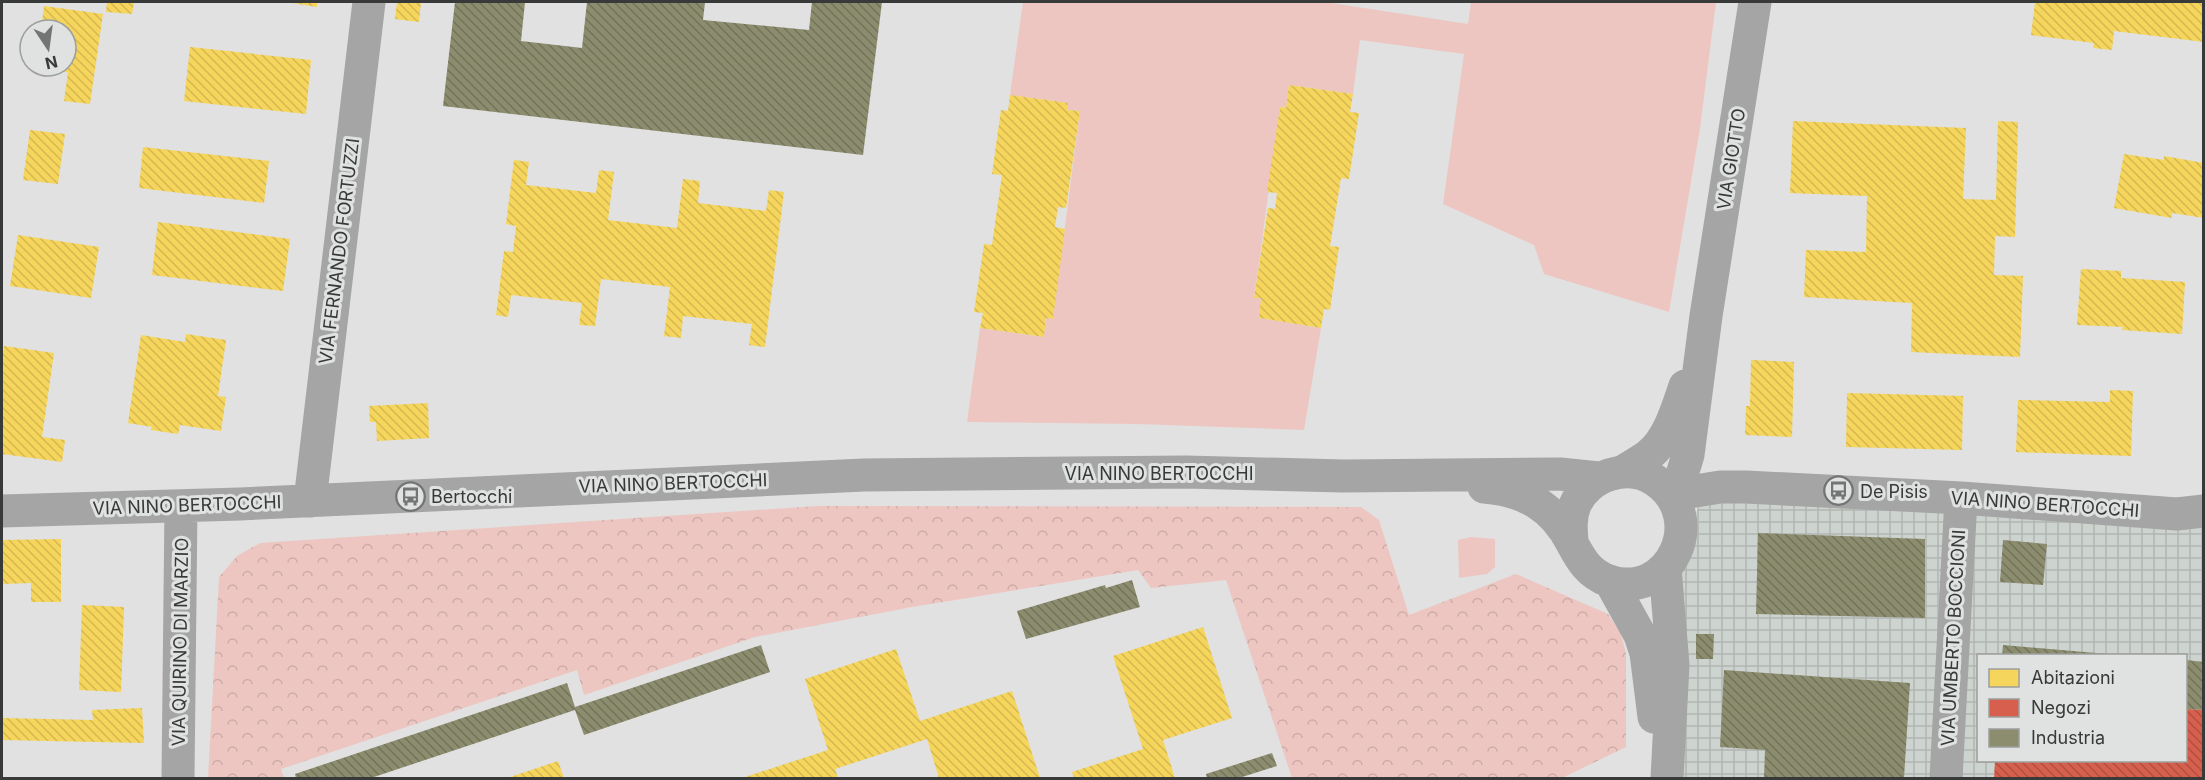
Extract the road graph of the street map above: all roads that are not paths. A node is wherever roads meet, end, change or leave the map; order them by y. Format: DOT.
graph roads {
  1 [pos="369,2"];
  2 [pos="1755,2"];
  3 [pos="1706,316"];
  4 [pos="1611,475"];
  5 [pos="1344,476"];
  6 [pos="1671,495"];
  7 [pos="1961,498"];
  8 [pos="310,501"];
  9 [pos="181,506"];
  10 [pos="2204,511"];
  11 [pos="2,512"];
  12 [pos="1572,541"];
  13 [pos="1665,568"];
  14 [pos="1610,581"];
  15 [pos="178,778"];
  16 [pos="1660,778"];
  17 [pos="1667,778"];
  18 [pos="1946,778"];
  1 -- 8 [label="street, VIA FERNANDO FORTUZZI"];
  2 -- 3 [label="street, VIA GIOTTO"];
  3 -- 4 [label="street, VIA GIOTTO"];
  3 -- 6 [label="street, VIA GIOTTO"];
  4 -- 5 [label="street, VIA NINO BERTOCCHI"];
  4 -- 6 [label="street, VIA NINO BERTOCCHI"];
  4 -- 12 [label="street"];
  5 -- 8 [label="street, VIA NINO BERTOCCHI"];
  5 -- 12 [label="street, VIA NINO BERTOCCHI"];
  6 -- 7 [label="street, VIA NINO BERTOCCHI"];
  6 -- 13 [label="street"];
  7 -- 10 [label="street, VIA NINO BERTOCCHI"];
  7 -- 18 [label="street, VIA UMBERTO BOCCIONI"];
  8 -- 9 [label="street, VIA NINO BERTOCCHI"];
  9 -- 11 [label="street, VIA NINO BERTOCCHI"];
  9 -- 15 [label="street, VIA QUIRINO DI MARZIO"];
  12 -- 14 [label="street, VIA NINO BERTOCCHI"];
  13 -- 14 [label="street"];
  13 -- 17 [label="street"];
  14 -- 16 [label="street"];
}
